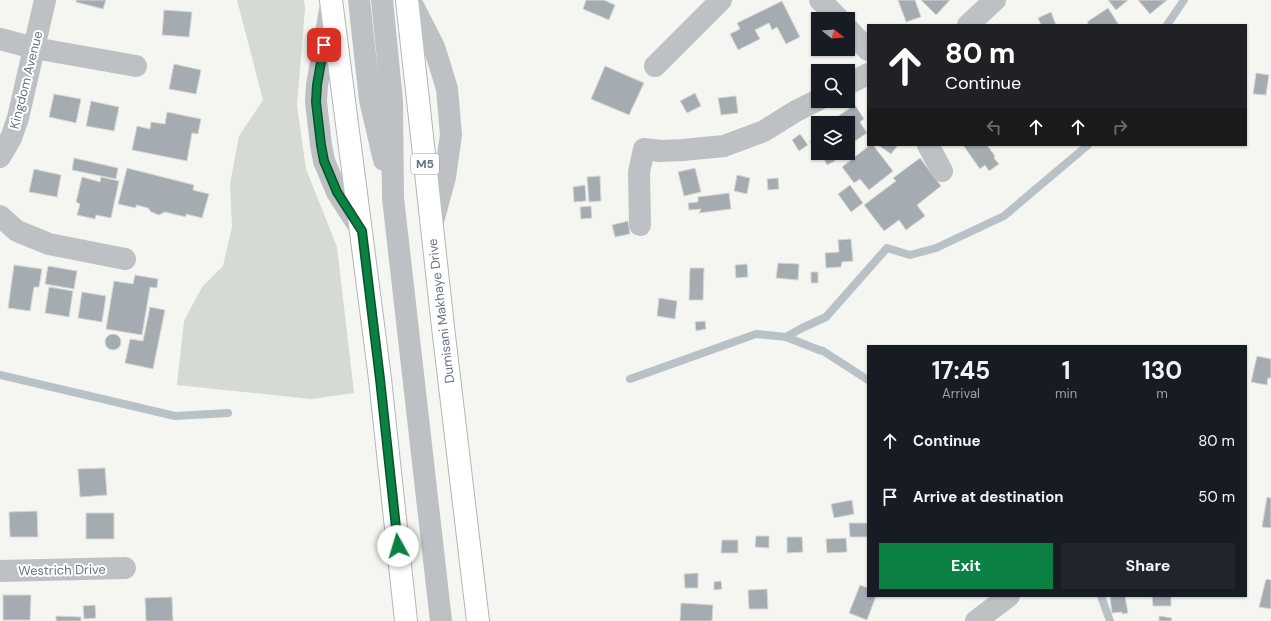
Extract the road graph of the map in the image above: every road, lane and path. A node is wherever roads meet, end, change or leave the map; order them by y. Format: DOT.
graph roads {
  1 [pos="45,0"];
  2 [pos="359,0"];
  3 [pos="382,0"];
  4 [pos="406,0"];
  5 [pos="410,0"];
  6 [pos="721,0"];
  7 [pos="820,0"];
  8 [pos="995,0"];
  9 [pos="331,2"];
  10 [pos="831,12"];
  11 [pos="969,24"];
  12 [pos="855,36"];
  13 [pos="0,39"];
  14 [pos="34,48"];
  15 [pos="867,49"];
  16 [pos="136,66"];
  17 [pos="655,66"];
  18 [pos="867,74"];
  19 [pos="855,80"];
  20 [pos="811,104"];
  21 [pos="929,146"];
  22 [pos="0,157"];
  23 [pos="942,171"];
  24 [pos="393,198"];
  25 [pos="0,216"];
  26 [pos="640,225"];
  27 [pos="432,228"];
  28 [pos="362,231"];
  29 [pos="125,258"];
  30 [pos="400,562"];
  31 [pos="125,568"];
  32 [pos="0,571"];
  33 [pos="1008,597"];
  34 [pos="399,621"];
  35 [pos="406,621"];
  36 [pos="441,621"];
  37 [pos="478,621"];
  38 [pos="976,621"];
  1 -- 14 [label="street, Kingdom Avenue"];
  2 -- 24 [label="street"];
  3 -- 24 [label="street"];
  4 -- 27 [label="main road, Dumisani Makhaye Drive / M5"];
  5 -- 27 [label="street"];
  6 -- 17 [label="street"];
  7 -- 10 [label="street"];
  8 -- 11 [label="street"];
  9 -- 28 [label="main road"];
  9 -- 28 [label="street"];
  12 -- 15 [label="street"];
  13 -- 14 [label="street"];
  14 -- 16 [label="street"];
  14 -- 22 [label="street, Kingdom Avenue"];
  18 -- 19 [label="street"];
  20 -- 26 [label="street"];
  21 -- 23 [label="street"];
  24 -- 36 [label="street"];
  25 -- 29 [label="street"];
  27 -- 37 [label="main road, Dumisani Makhaye Drive / M5"];
  28 -- 30 [label="main road"];
  30 -- 34 [label="main road"];
  30 -- 35 [label="main road"];
  31 -- 32 [label="street, Westrich Drive"];
  33 -- 38 [label="street"];
}
